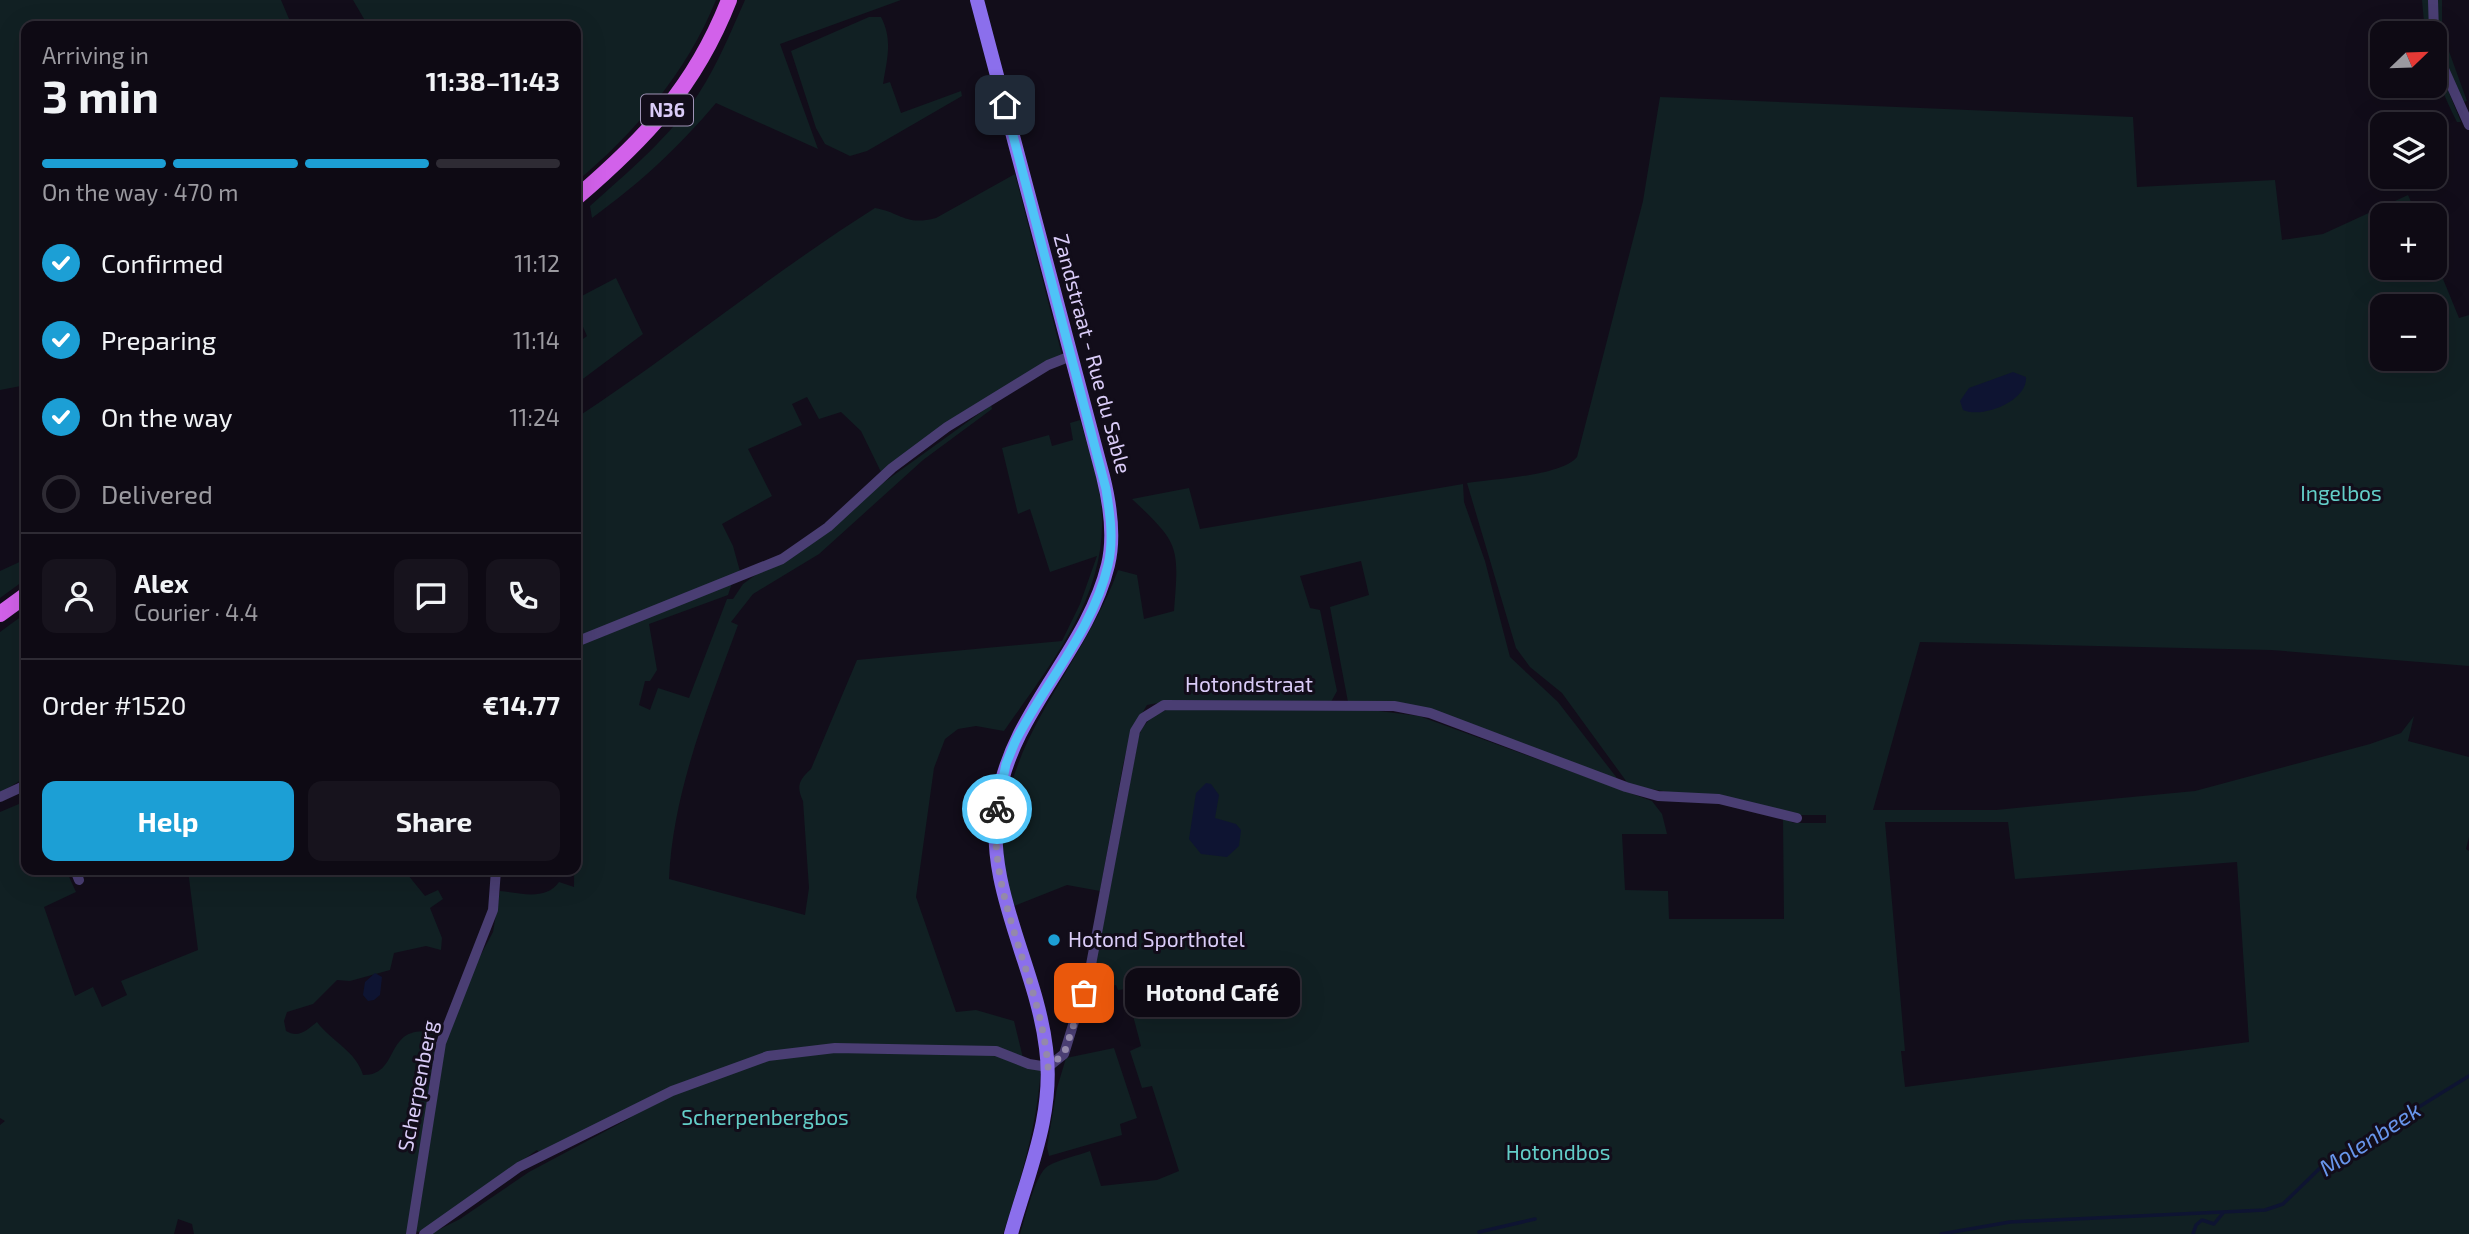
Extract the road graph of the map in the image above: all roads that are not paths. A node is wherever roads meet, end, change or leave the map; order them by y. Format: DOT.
graph roads {
  1 [pos="729,0"];
  2 [pos="977,0"];
  3 [pos="2433,0"];
  4 [pos="2434,21"];
  5 [pos="2447,76"];
  6 [pos="2469,125"];
  7 [pos="581,194"];
  8 [pos="1071,356"];
  9 [pos="21,599"];
  10 [pos="0,614"];
  11 [pos="581,640"];
  12 [pos="21,787"];
  13 [pos="0,797"];
  14 [pos="1797,818"];
  15 [pos="496,875"];
  16 [pos="1042,1066"];
  17 [pos="411,1234"];
  18 [pos="424,1234"];
  19 [pos="1011,1234"];
  1 -- 7 [label="main road, N36"];
  2 -- 8 [label="main road, Zandstraat - Rue du Sable"];
  3 -- 4 [label="street"];
  5 -- 6 [label="street"];
  8 -- 11 [label="street"];
  8 -- 16 [label="main road, Zandstraat - Rue du Sable"];
  9 -- 10 [label="main road"];
  12 -- 13 [label="street"];
  14 -- 16 [label="street, Hotondstraat"];
  15 -- 17 [label="street, Scherpenberg"];
  16 -- 18 [label="street"];
  16 -- 19 [label="main road, Zandstraat - Rue du Sable"];
}
